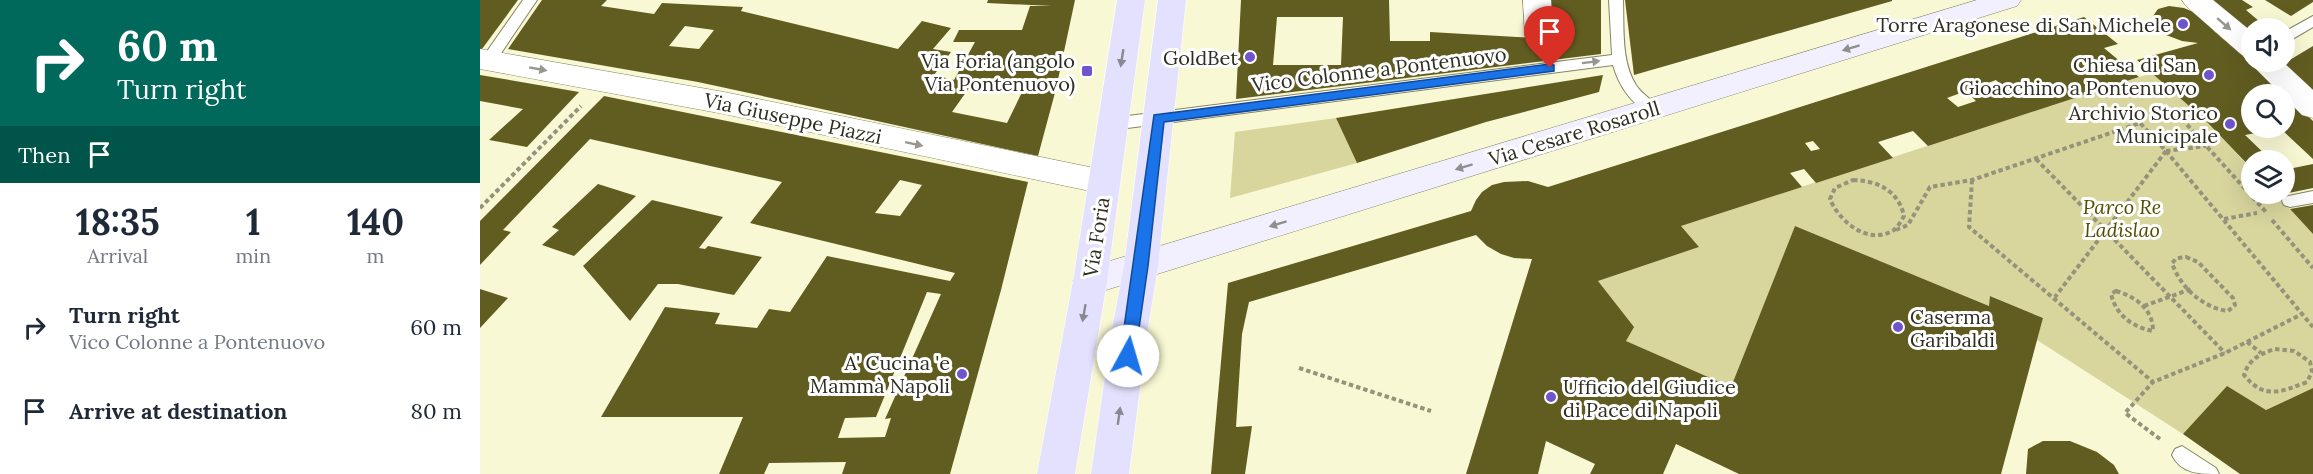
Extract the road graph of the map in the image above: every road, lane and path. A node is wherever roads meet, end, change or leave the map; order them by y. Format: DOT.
graph roads {
  1 [pos="530,0"];
  2 [pos="1131,0"];
  3 [pos="1172,0"];
  4 [pos="1537,0"];
  5 [pos="1616,0"];
  6 [pos="2007,0"];
  7 [pos="2196,0"];
  8 [pos="2313,21"];
  9 [pos="2295,32"];
  10 [pos="1539,35"];
  11 [pos="2241,39"];
  12 [pos="1619,59"];
  13 [pos="484,60"];
  14 [pos="2276,72"];
  15 [pos="605,81"];
  16 [pos="2313,107"];
  17 [pos="2172,108"];
  18 [pos="1652,109"];
  19 [pos="1158,118"];
  20 [pos="1112,124"];
  21 [pos="2206,146"];
  22 [pos="2166,151"];
  23 [pos="2036,159"];
  24 [pos="1972,180"];
  25 [pos="1104,182"];
  26 [pos="2313,197"];
  27 [pos="2295,200"];
  28 [pos="480,208"];
  29 [pos="2258,213"];
  30 [pos="2223,219"];
  31 [pos="1896,230"];
  32 [pos="2105,232"];
  33 [pos="1142,266"];
  34 [pos="2313,268"];
  35 [pos="1090,280"];
  36 [pos="2191,289"];
  37 [pos="2055,297"];
  38 [pos="2170,297"];
  39 [pos="2143,306"];
  40 [pos="2302,314"];
  41 [pos="2313,327"];
  42 [pos="2247,342"];
  43 [pos="2225,353"];
  44 [pos="2261,353"];
  45 [pos="1299,368"];
  46 [pos="2153,382"];
  47 [pos="1431,411"];
  48 [pos="2182,455"];
  49 [pos="1056,474"];
  50 [pos="1110,474"];
  51 [pos="2209,474"];
  1 -- 13 [label="lane"];
  2 -- 20 [label="main road, Via Foria, one-way"];
  3 -- 19 [label="main road"];
  4 -- 10 [label="street"];
  5 -- 12 [label="lane"];
  6 -- 18 [label="main road, Via Cesare Rosaroll, one-way"];
  7 -- 11 [label="street, one-way"];
  8 -- 9 [label="lane"];
  12 -- 18 [label="lane"];
  19 -- 12 [label="lane, Vico Colonne a Pontenuovo, one-way"];
  13 -- 15 [label="street, Via Giuseppe Piazzi, one-way"];
  14 -- 16 [label="street"];
  15 -- 25 [label="street, Via Giuseppe Piazzi, one-way"];
  15 -- 28 [label="path"];
  17 -- 21 [label="path"];
  18 -- 33 [label="main road, Via Cesare Rosaroll, one-way"];
  19 -- 20 [label="lane, Vico Colonne a Pontenuovo"];
  19 -- 33 [label="main road"];
  20 -- 25 [label="main road, Via Foria"];
  21 -- 22 [label="path"];
  21 -- 34 [label="path"];
  22 -- 23 [label="path"];
  22 -- 30 [label="path"];
  22 -- 32 [label="path"];
  23 -- 24 [label="path"];
  23 -- 32 [label="path"];
  24 -- 31 [label="path"];
  24 -- 37 [label="path"];
  25 -- 35 [label="main road, Via Foria"];
  26 -- 27 [label="lane"];
  29 -- 30 [label="path"];
  30 -- 40 [label="path"];
  31 -- 31 [label="path"];
  32 -- 37 [label="path"];
  32 -- 38 [label="path"];
  33 -- 35 [label="main road, Via Cesare Rosaroll"];
  50 -- 33 [label="main road, one-way"];
  35 -- 49 [label="main road, Via Foria, one-way"];
  36 -- 36 [label="path"];
  36 -- 38 [label="path"];
  37 -- 46 [label="path"];
  38 -- 39 [label="path"];
  38 -- 43 [label="path"];
  39 -- 39 [label="path"];
  40 -- 41 [label="path"];
  40 -- 42 [label="path"];
  42 -- 43 [label="path"];
  42 -- 44 [label="path"];
  43 -- 46 [label="path"];
  44 -- 44 [label="path"];
  45 -- 47 [label="path"];
  46 -- 48 [label="path"];
  48 -- 51 [label="lane"];
}
